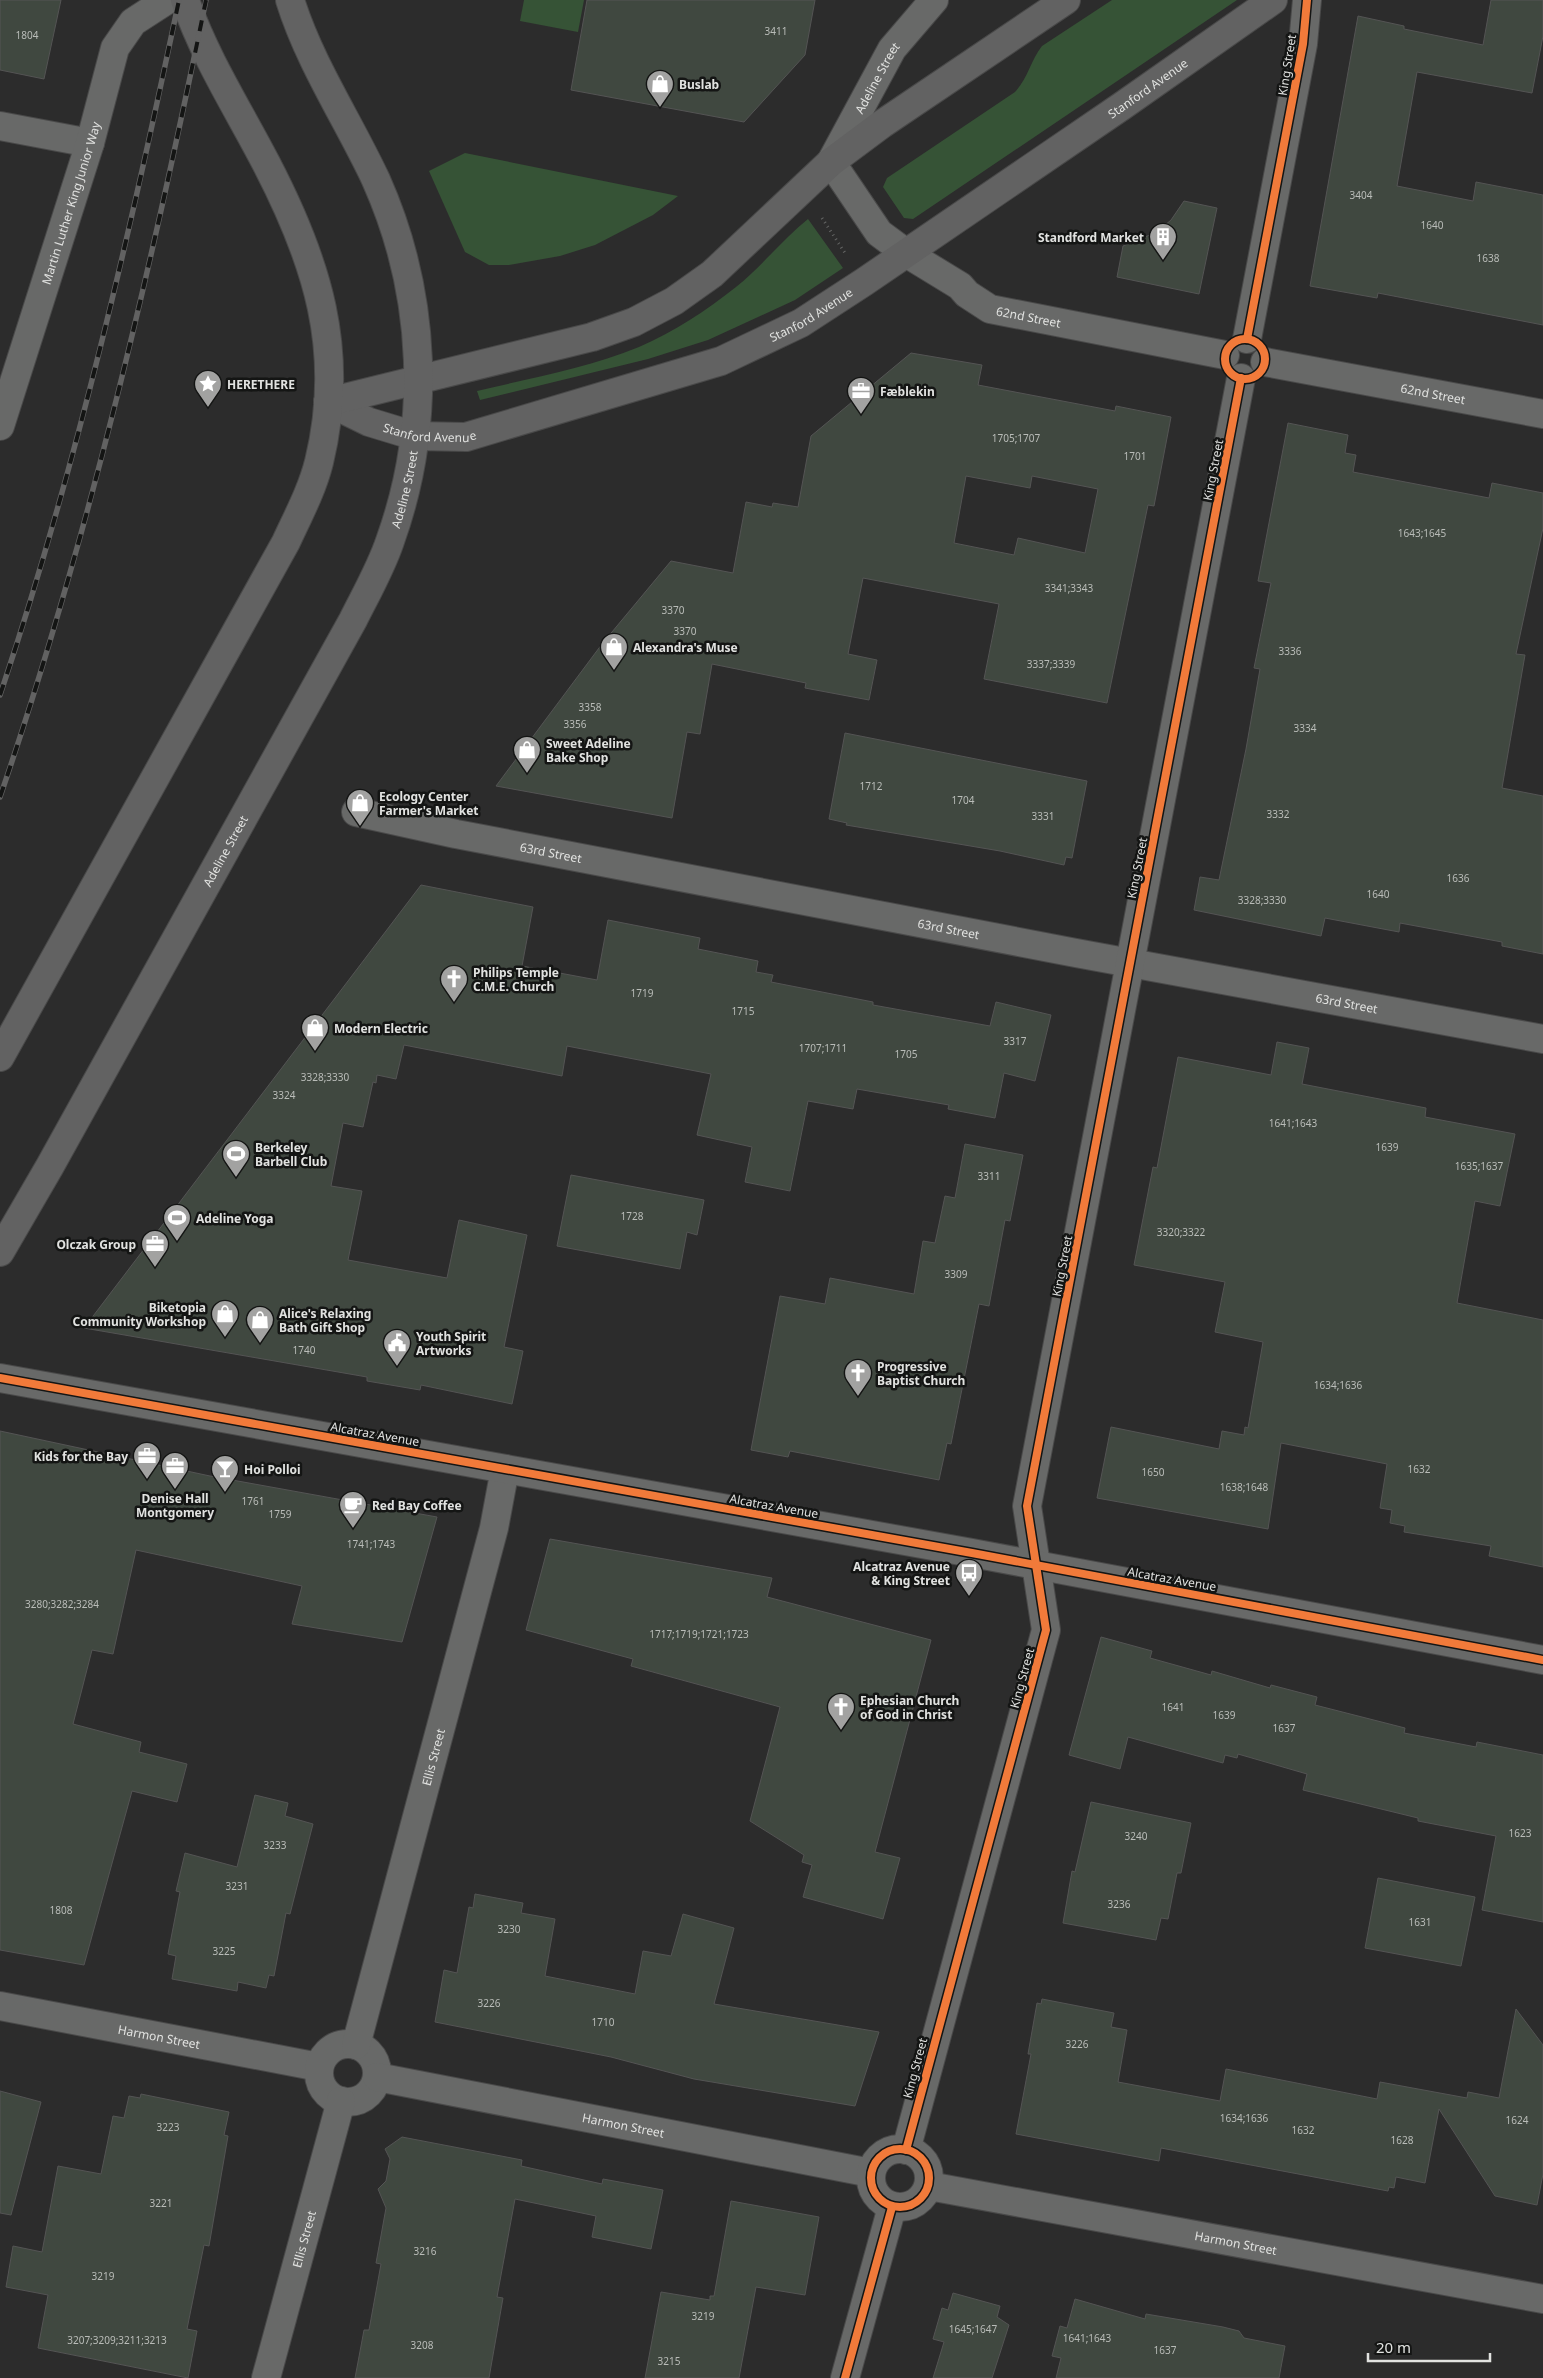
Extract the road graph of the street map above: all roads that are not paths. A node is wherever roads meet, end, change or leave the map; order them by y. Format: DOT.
graph roads {
  1 [pos="167,0"];
  2 [pos="185,0"];
  3 [pos="290,0"];
  4 [pos="934,0"];
  5 [pos="1066,0"];
  6 [pos="1273,0"];
  7 [pos="1307,0"];
  8 [pos="0,126"];
  9 [pos="90,143"];
  10 [pos="831,162"];
  11 [pos="906,253"];
  12 [pos="1248,339"];
  13 [pos="1225,355"];
  14 [pos="1265,362"];
  15 [pos="1241,378"];
  16 [pos="419,380"];
  17 [pos="328,402"];
  18 [pos="1543,414"];
  19 [pos="0,426"];
  20 [pos="416,436"];
  21 [pos="356,812"];
  22 [pos="1130,962"];
  23 [pos="1543,1039"];
  24 [pos="0,1058"];
  25 [pos="0,1252"];
  26 [pos="0,1378"];
  27 [pos="505,1469"];
  28 [pos="1035,1565"];
  29 [pos="1543,1660"];
  30 [pos="0,2006"];
  31 [pos="356,2045"];
  32 [pos="319,2067"];
  33 [pos="377,2077"];
  34 [pos="341,2102"];
  35 [pos="906,2150"];
  36 [pos="871,2173"];
  37 [pos="929,2186"];
  38 [pos="892,2207"];
  39 [pos="1543,2299"];
  40 [pos="266,2378"];
  41 [pos="845,2378"];
  1 -- 9 [label="street, Martin Luther King Junior Way"];
  2 -- 17 [label="main road"];
  3 -- 16 [label="main road"];
  4 -- 10 [label="street, Adeline Street"];
  5 -- 10 [label="main road"];
  6 -- 11 [label="main road, Stanford Avenue"];
  7 -- 12 [label="street, King Street"];
  8 -- 9 [label="street"];
  9 -- 19 [label="street, Martin Luther King Junior Way"];
  10 -- 11 [label="street, 62nd Street"];
  10 -- 16 [label="main road"];
  11 -- 13 [label="street, 62nd Street"];
  11 -- 20 [label="main road, Stanford Avenue"];
  12 -- 13 [label="street"];
  12 -- 14 [label="street"];
  13 -- 15 [label="street"];
  14 -- 15 [label="street"];
  14 -- 18 [label="street, 62nd Street"];
  15 -- 22 [label="street, King Street"];
  16 -- 17 [label="main road"];
  16 -- 20 [label="main road"];
  17 -- 20 [label="main road, Stanford Avenue"];
  17 -- 24 [label="main road"];
  20 -- 25 [label="main road, Adeline Street"];
  21 -- 22 [label="street, 63rd Street"];
  22 -- 23 [label="street, 63rd Street"];
  22 -- 28 [label="street, King Street"];
  26 -- 27 [label="street, Alcatraz Avenue"];
  27 -- 28 [label="street, Alcatraz Avenue"];
  27 -- 31 [label="street, Ellis Street"];
  28 -- 29 [label="street, Alcatraz Avenue"];
  28 -- 35 [label="street, King Street"];
  30 -- 32 [label="street, Harmon Street"];
  31 -- 32 [label="street"];
  31 -- 33 [label="street"];
  32 -- 34 [label="street"];
  33 -- 34 [label="street"];
  33 -- 36 [label="street, Harmon Street"];
  34 -- 40 [label="street, Ellis Street"];
  35 -- 36 [label="street"];
  35 -- 37 [label="street"];
  36 -- 38 [label="street"];
  37 -- 38 [label="street"];
  37 -- 39 [label="street, Harmon Street"];
  38 -- 41 [label="street"];
}
